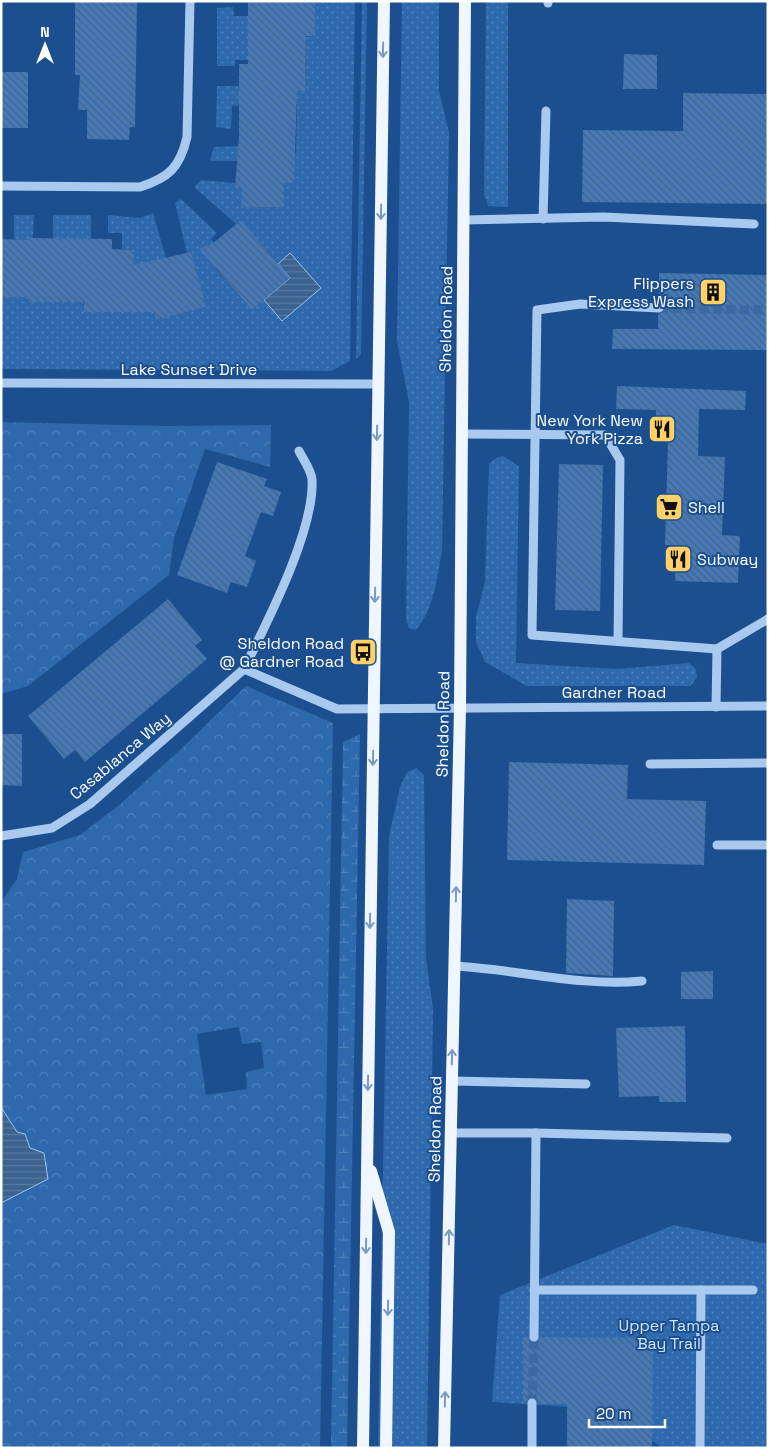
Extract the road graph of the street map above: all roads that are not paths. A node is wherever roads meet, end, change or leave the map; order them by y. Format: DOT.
graph roads {
  1 [pos="190,1"];
  2 [pos="384,1"];
  3 [pos="465,1"];
  4 [pos="546,111"];
  5 [pos="1,186"];
  6 [pos="543,219"];
  7 [pos="464,220"];
  8 [pos="754,224"];
  9 [pos="659,308"];
  10 [pos="1,383"];
  11 [pos="378,384"];
  12 [pos="462,434"];
  13 [pos="535,434"];
  14 [pos="299,451"];
  15 [pos="768,619"];
  16 [pos="618,641"];
  17 [pos="717,649"];
  18 [pos="244,669"];
  19 [pos="716,706"];
  20 [pos="768,706"];
  21 [pos="460,708"];
  22 [pos="373,710"];
  23 [pos="768,763"];
  24 [pos="650,764"];
  25 [pos="1,836"];
  26 [pos="717,845"];
  27 [pos="768,845"];
  28 [pos="454,966"];
  29 [pos="642,981"];
  30 [pos="452,1081"];
  31 [pos="586,1084"];
  32 [pos="451,1133"];
  33 [pos="536,1133"];
  34 [pos="727,1138"];
  35 [pos="367,1157"];
  36 [pos="534,1290"];
  37 [pos="701,1290"];
  38 [pos="753,1290"];
  39 [pos="534,1337"];
  40 [pos="532,1403"];
  41 [pos="363,1448"];
  42 [pos="386,1448"];
  43 [pos="444,1448"];
  44 [pos="532,1448"];
  45 [pos="700,1448"];
  1 -- 5 [label="street"];
  2 -- 11 [label="main road, one-way"];
  3 -- 7 [label="main road, Sheldon Road"];
  4 -- 6 [label="street"];
  6 -- 7 [label="street"];
  6 -- 8 [label="street"];
  7 -- 12 [label="main road, Sheldon Road"];
  9 -- 13 [label="street"];
  10 -- 11 [label="street, Lake Sunset Drive"];
  11 -- 22 [label="main road, one-way"];
  12 -- 13 [label="street"];
  12 -- 21 [label="main road, Sheldon Road"];
  13 -- 16 [label="street"];
  13 -- 16 [label="street"];
  14 -- 18 [label="street, Casablanca Way"];
  15 -- 17 [label="street"];
  16 -- 17 [label="street"];
  17 -- 19 [label="street"];
  18 -- 22 [label="street"];
  18 -- 25 [label="street, Casablanca Way"];
  19 -- 20 [label="street, Gardner Road"];
  19 -- 21 [label="street, Gardner Road"];
  21 -- 22 [label="street"];
  28 -- 21 [label="main road, Sheldon Road, one-way"];
  22 -- 35 [label="main road, one-way"];
  23 -- 24 [label="street"];
  26 -- 27 [label="street"];
  28 -- 29 [label="street"];
  30 -- 28 [label="main road, Sheldon Road, one-way"];
  30 -- 31 [label="street"];
  30 -- 32 [label="main road, Sheldon Road"];
  32 -- 33 [label="street"];
  43 -- 32 [label="main road, Sheldon Road, one-way"];
  33 -- 34 [label="street"];
  33 -- 36 [label="street"];
  35 -- 41 [label="main road, one-way"];
  35 -- 42 [label="main road, one-way"];
  36 -- 37 [label="street"];
  36 -- 39 [label="street"];
  37 -- 38 [label="street"];
  37 -- 45 [label="street"];
  40 -- 44 [label="street"];
}
